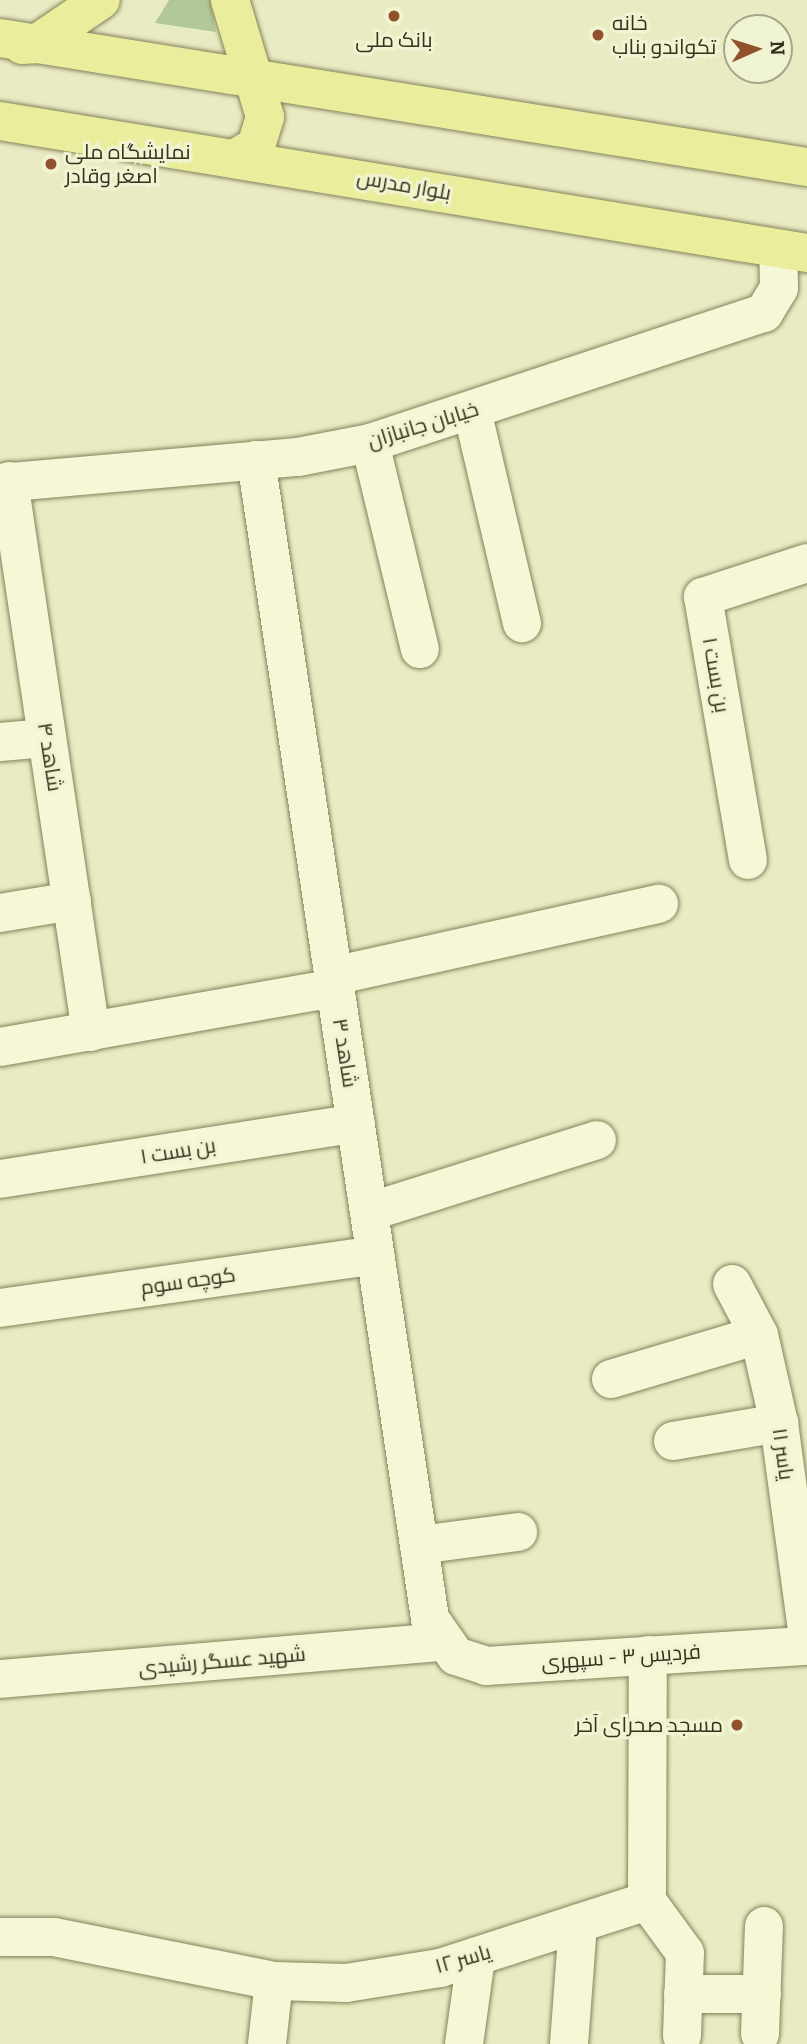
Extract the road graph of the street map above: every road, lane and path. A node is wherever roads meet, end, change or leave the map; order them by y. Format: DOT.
graph roads {
  1 [pos="101,0"];
  2 [pos="230,0"];
  3 [pos="18,41"];
  4 [pos="0,56"];
  5 [pos="254,82"];
  6 [pos="6,119"];
  7 [pos="238,157"];
  8 [pos="807,167"];
  9 [pos="792,251"];
  10 [pos="472,410"];
  11 [pos="370,443"];
  12 [pos="256,460"];
  13 [pos="4,482"];
  14 [pos="807,563"];
  15 [pos="522,623"];
  16 [pos="420,649"];
  17 [pos="47,738"];
  18 [pos="0,742"];
  19 [pos="748,860"];
  20 [pos="72,901"];
  21 [pos="659,904"];
  22 [pos="0,913"];
  23 [pos="334,982"];
  24 [pos="91,1032"];
  25 [pos="0,1047"];
  26 [pos="356,1123"];
  27 [pos="597,1140"];
  28 [pos="0,1179"];
  29 [pos="369,1212"];
  30 [pos="375,1255"];
  31 [pos="732,1284"];
  32 [pos="0,1308"];
  33 [pos="758,1335"];
  34 [pos="611,1379"];
  35 [pos="779,1423"];
  36 [pos="673,1441"];
  37 [pos="518,1532"];
  38 [pos="419,1545"];
  39 [pos="807,1631"];
  40 [pos="444,1642"];
  41 [pos="807,1646"];
  42 [pos="648,1655"];
  43 [pos="0,1679"];
  44 [pos="646,1901"];
  45 [pos="578,1923"];
  46 [pos="764,1926"];
  47 [pos="0,1937"];
  48 [pos="476,1956"];
  49 [pos="274,1981"];
  50 [pos="684,1994"];
  51 [pos="762,1994"];
  52 [pos="760,2034"];
  53 [pos="682,2036"];
  54 [pos="267,2044"];
  55 [pos="464,2044"];
  56 [pos="569,2044"];
  1 -- 3 [label="main road"];
  2 -- 5 [label="main road"];
  3 -- 4 [label="main road"];
  3 -- 5 [label="main road"];
  5 -- 7 [label="main road"];
  5 -- 8 [label="main road"];
  6 -- 7 [label="main road, بلوار مدرس"];
  7 -- 9 [label="main road, بلوار مدرس"];
  9 -- 10 [label="street, خیابان جانبازان"];
  10 -- 11 [label="street, خیابان جانبازان"];
  10 -- 15 [label="street"];
  11 -- 12 [label="street, خیابان جانبازان"];
  11 -- 16 [label="street"];
  12 -- 13 [label="street, خیابان جانبازان"];
  12 -- 23 [label="street, شاهد ۳"];
  13 -- 17 [label="street, شاهد ۴"];
  14 -- 19 [label="street, بن بست ۱"];
  17 -- 18 [label="street"];
  17 -- 20 [label="street, شاهد ۴"];
  20 -- 22 [label="street"];
  20 -- 24 [label="street, شاهد ۴"];
  21 -- 23 [label="street"];
  23 -- 24 [label="street"];
  23 -- 26 [label="street, شاهد ۳"];
  24 -- 25 [label="street"];
  26 -- 28 [label="street, بن بست ۱"];
  26 -- 29 [label="street, شاهد ۳"];
  27 -- 29 [label="street"];
  29 -- 30 [label="street, شاهد ۳"];
  30 -- 32 [label="street, کوچه سوم"];
  30 -- 38 [label="street, شاهد ۳"];
  31 -- 33 [label="street, یاسر ۱۱"];
  33 -- 34 [label="street"];
  33 -- 35 [label="street, یاسر ۱۱"];
  35 -- 36 [label="street"];
  35 -- 39 [label="street, یاسر ۱۱"];
  37 -- 38 [label="street"];
  38 -- 40 [label="street, شاهد ۳"];
  40 -- 42 [label="street, فردیس ۳ - سپهری"];
  40 -- 43 [label="street, شهید عسگر رشیدی"];
  41 -- 42 [label="street, فردیس ۳ - سپهری"];
  42 -- 44 [label="street"];
  44 -- 45 [label="street, یاسر ۱۲"];
  44 -- 50 [label="street"];
  45 -- 48 [label="street, یاسر ۱۲"];
  45 -- 56 [label="street"];
  46 -- 51 [label="street"];
  47 -- 49 [label="street, یاسر ۱۲"];
  48 -- 49 [label="street, یاسر ۱۲"];
  48 -- 55 [label="street"];
  49 -- 54 [label="street"];
  50 -- 51 [label="street"];
  50 -- 53 [label="street"];
  51 -- 52 [label="street"];
}
